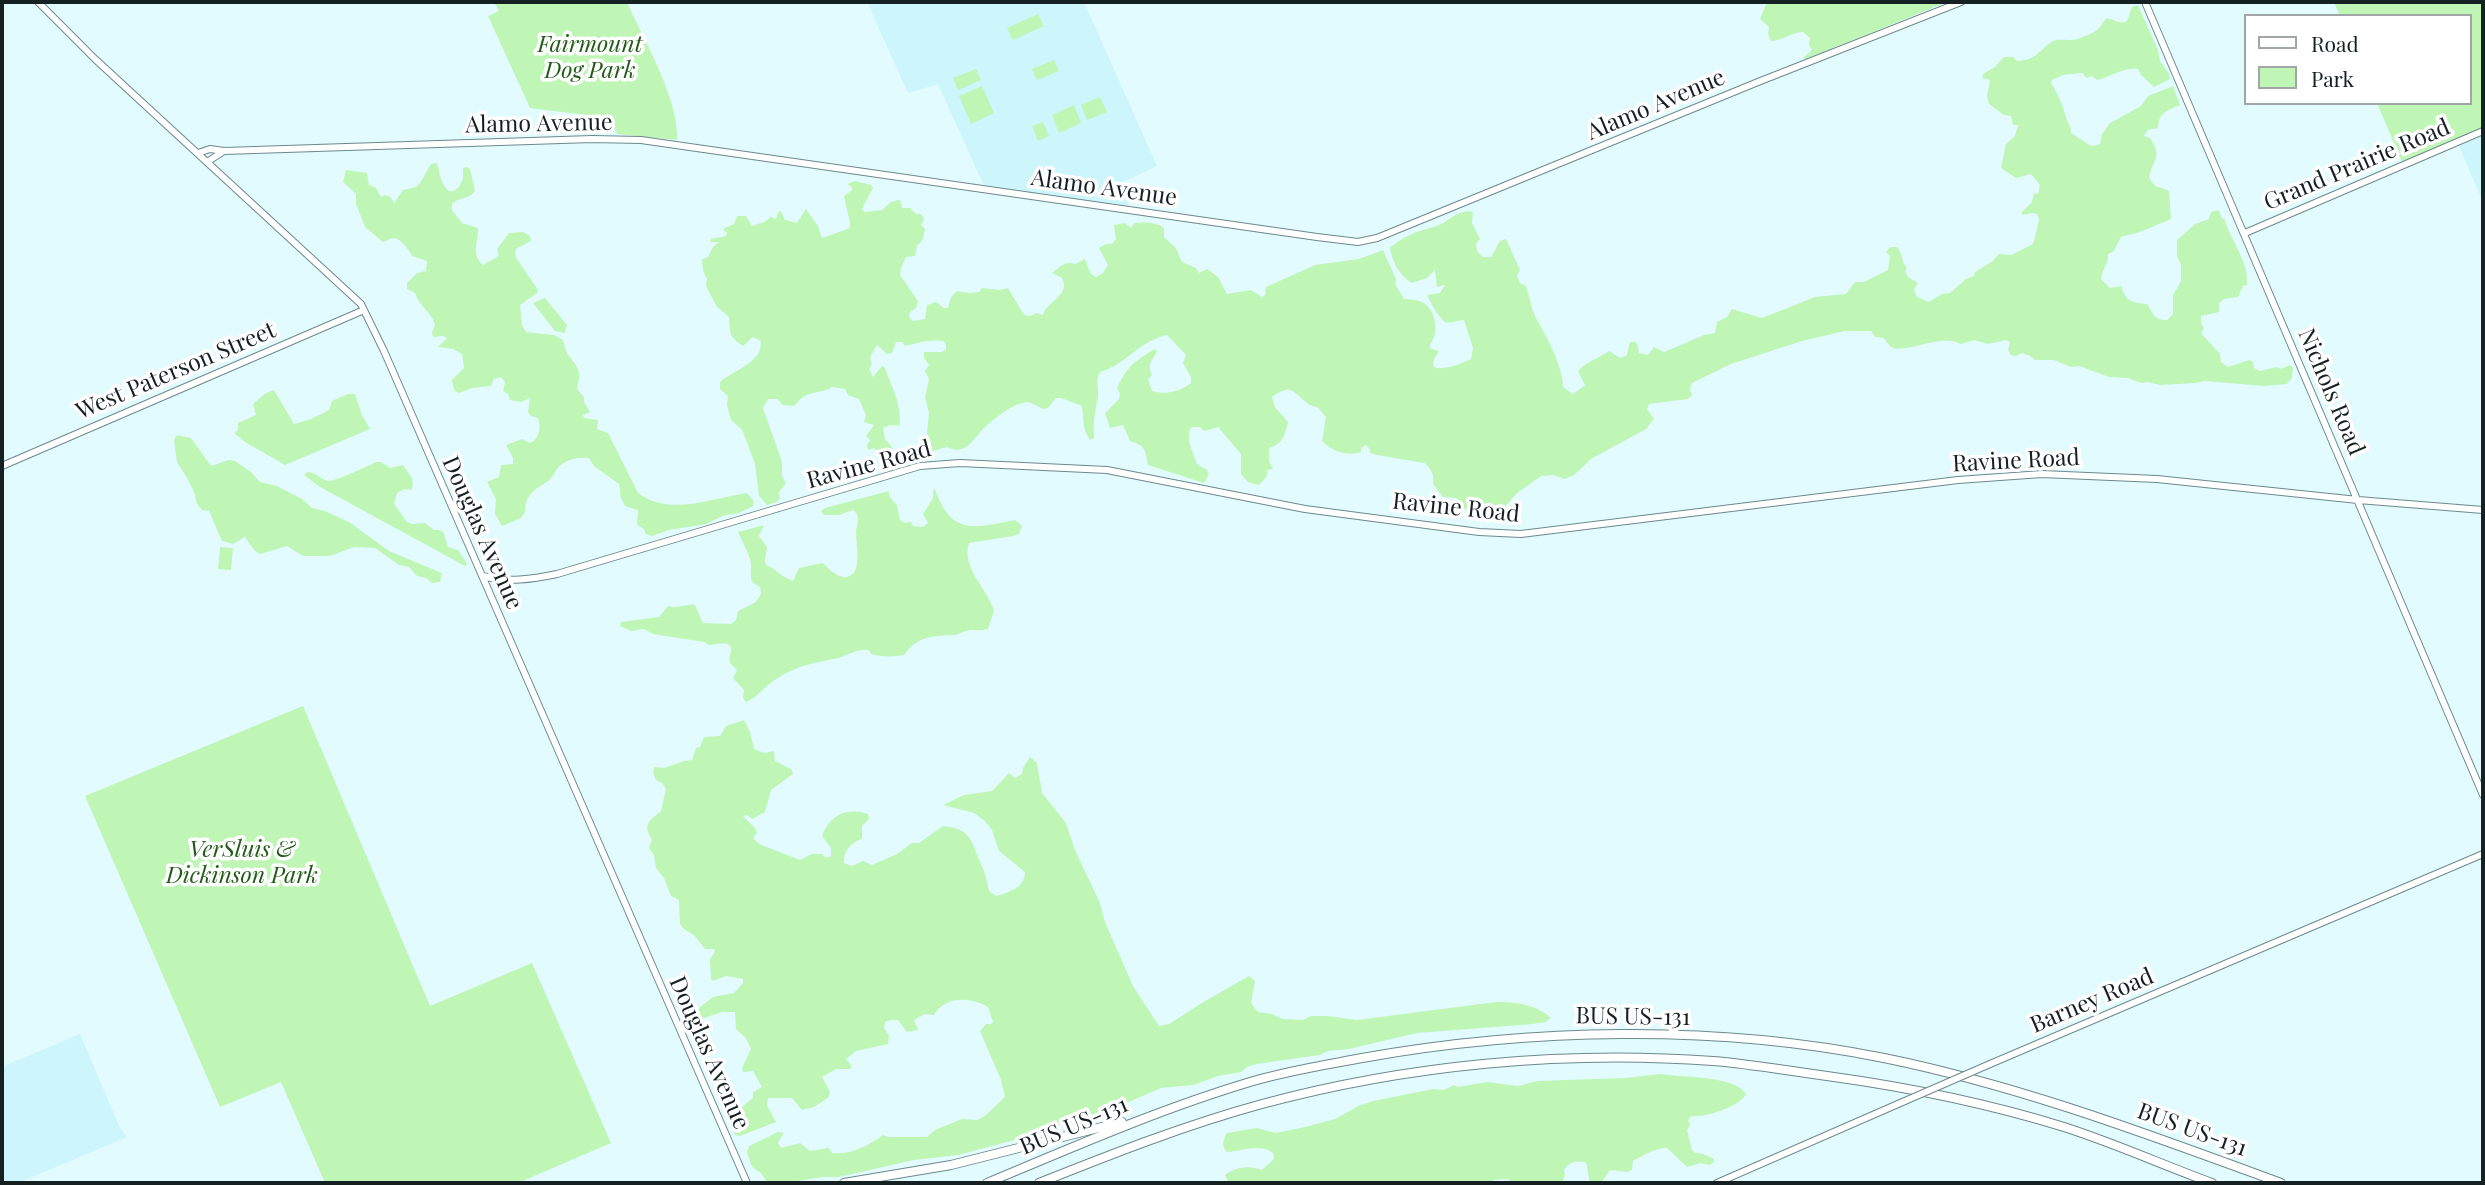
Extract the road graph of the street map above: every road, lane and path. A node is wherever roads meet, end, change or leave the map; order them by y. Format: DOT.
graph roads {
  1 [pos="38,2"];
  2 [pos="1961,2"];
  3 [pos="2145,2"];
  4 [pos="2483,131"];
  5 [pos="224,151"];
  6 [pos="198,153"];
  7 [pos="207,162"];
  8 [pos="2245,233"];
  9 [pos="364,310"];
  10 [pos="2,466"];
  11 [pos="2358,500"];
  12 [pos="2483,510"];
  13 [pos="483,576"];
  14 [pos="2483,795"];
  15 [pos="2483,854"];
  16 [pos="1149,1115"];
  17 [pos="747,1183"];
  18 [pos="845,1183"];
  19 [pos="986,1183"];
  20 [pos="1039,1183"];
  21 [pos="1717,1183"];
  22 [pos="2212,1183"];
  23 [pos="2281,1183"];
  1 -- 6 [label="street, Douglas Avenue"];
  2 -- 5 [label="street, Alamo Avenue"];
  3 -- 8 [label="street, Nichols Road"];
  4 -- 8 [label="street, Grand Prairie Road"];
  5 -- 6 [label="street, Alamo Avenue"];
  5 -- 7 [label="street"];
  6 -- 7 [label="street, Douglas Avenue"];
  7 -- 9 [label="street, Douglas Avenue"];
  8 -- 11 [label="street, Nichols Road"];
  9 -- 10 [label="street, West Paterson Street"];
  9 -- 13 [label="street, Douglas Avenue"];
  11 -- 12 [label="street, Ravine Road"];
  11 -- 13 [label="street, Ravine Road"];
  11 -- 14 [label="street, Nichols Road"];
  13 -- 17 [label="street, Douglas Avenue"];
  15 -- 21 [label="street, Barney Road, bridge"];
  16 -- 18 [label="highway"];
  16 -- 19 [label="highway, BUS US-131"];
  16 -- 23 [label="highway, BUS US-131"];
  20 -- 22 [label="highway, BUS US-131"];
}
